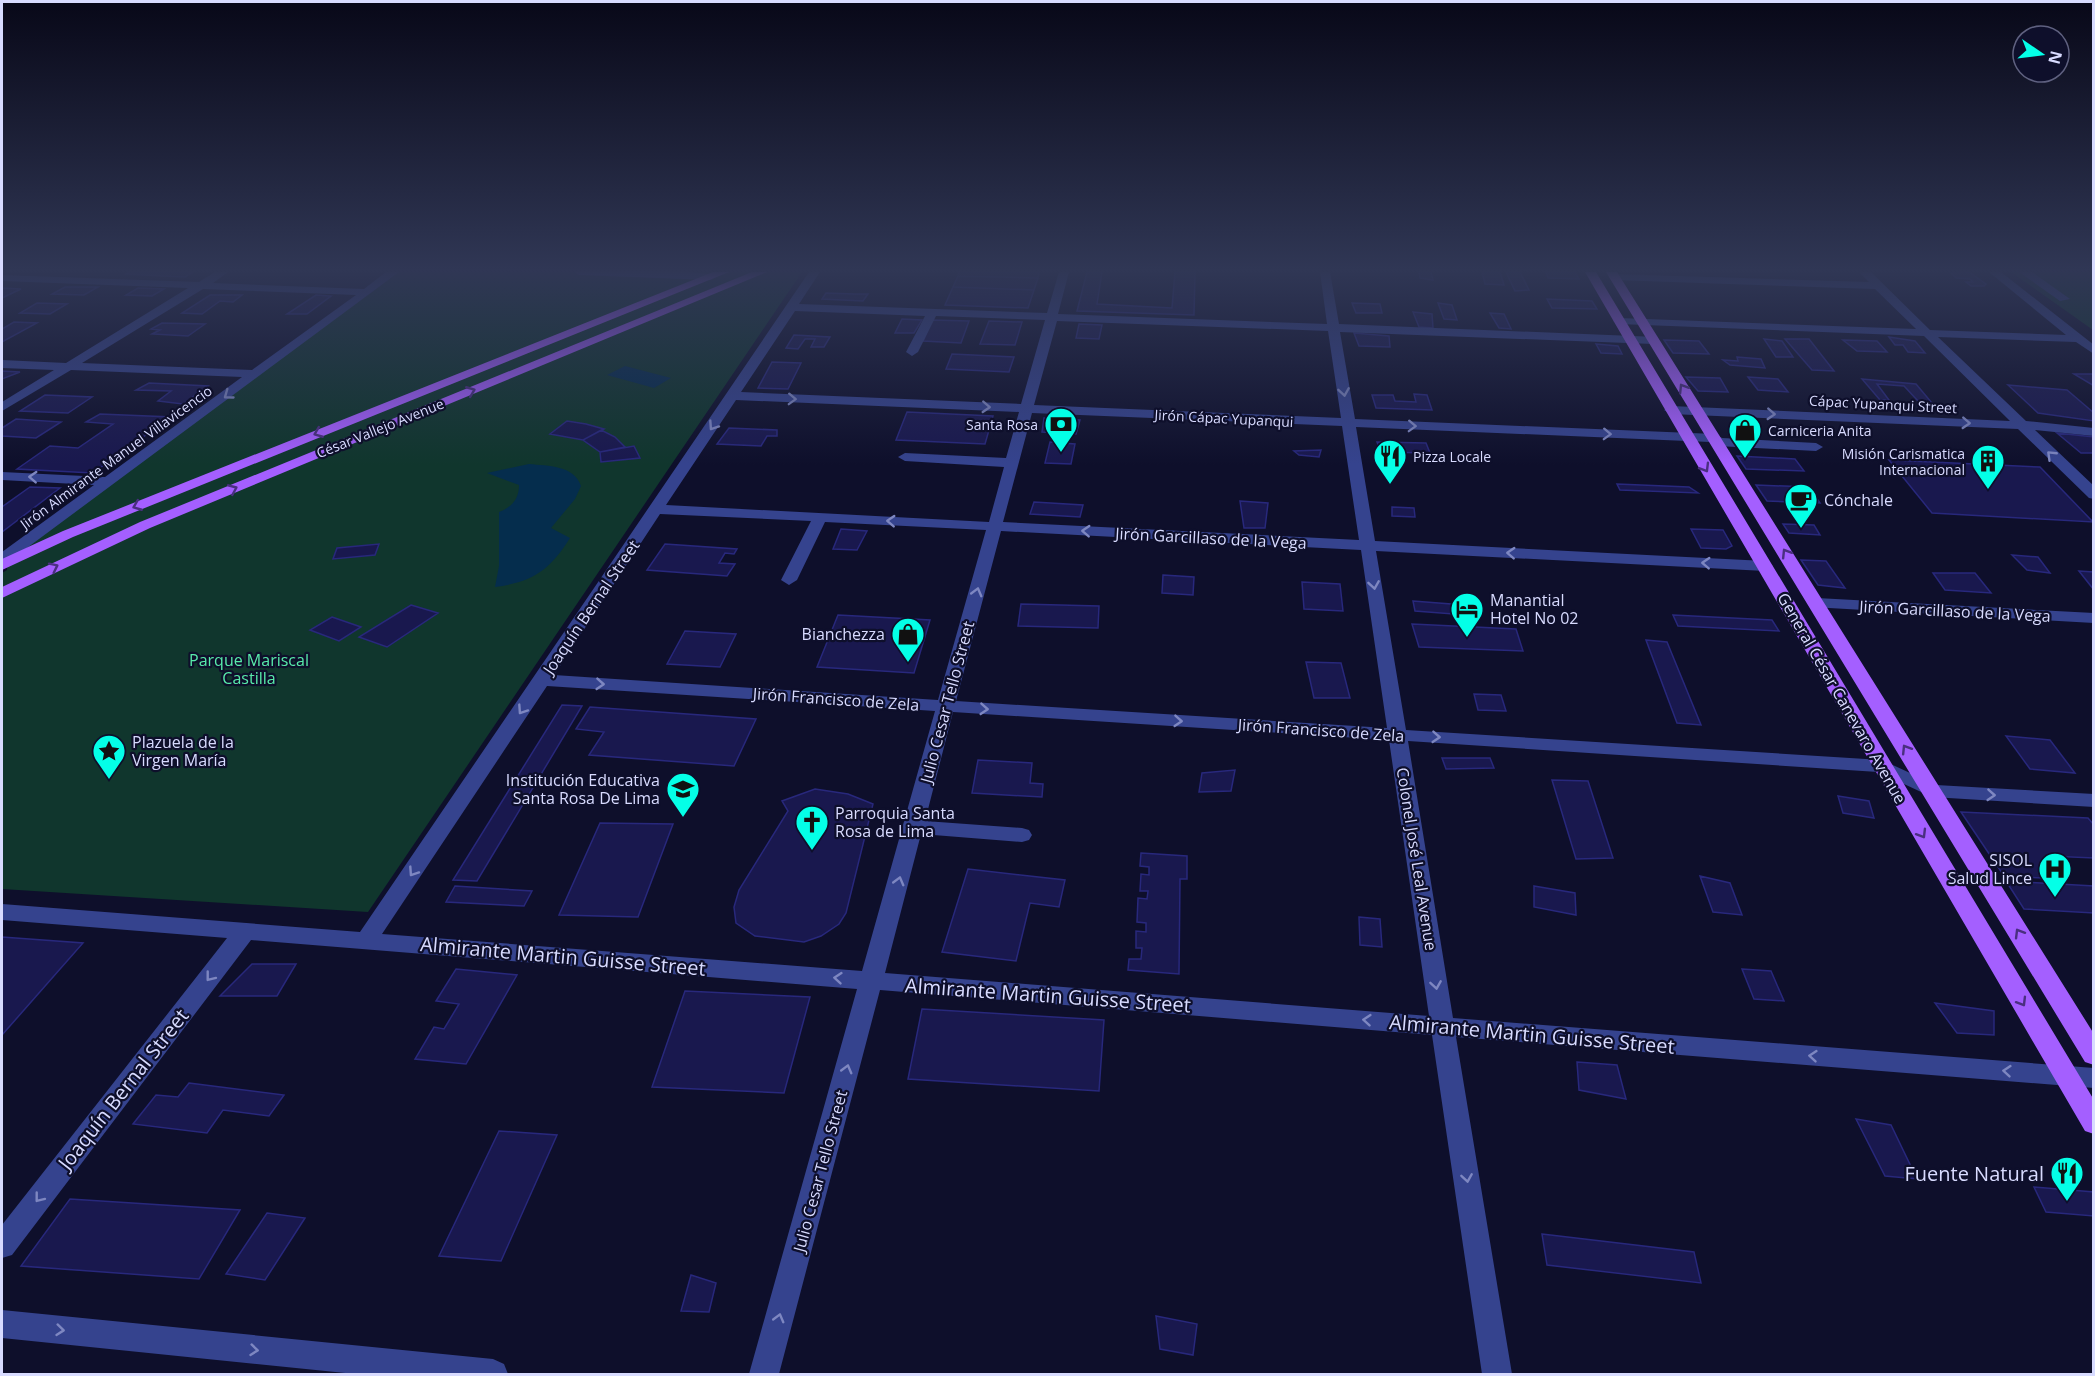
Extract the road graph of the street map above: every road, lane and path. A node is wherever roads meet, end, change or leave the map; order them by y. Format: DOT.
graph roads {
  1 [pos="118,336"];
  2 [pos="307,336"];
  3 [pos="563,336"];
  4 [pos="604,336"];
  5 [pos="773,336"];
  6 [pos="920,336"];
  7 [pos="1047,336"];
  8 [pos="1335,336"];
  9 [pos="1555,336"];
  10 [pos="1628,336"];
  11 [pos="1651,336"];
  12 [pos="1929,336"];
  13 [pos="2024,336"];
  14 [pos="2075,336"];
  15 [pos="1630,339"];
  16 [pos="2078,339"];
  17 [pos="1653,340"];
  18 [pos="2094,351"];
  19 [pos="912,352"];
  20 [pos="2,363"];
  21 [pos="68,366"];
  22 [pos="256,374"];
  23 [pos="733,396"];
  24 [pos="406,398"];
  25 [pos="2,407"];
  26 [pos="428,408"];
  27 [pos="1027,409"];
  28 [pos="1671,410"];
  29 [pos="1697,411"];
  30 [pos="354,419"];
  31 [pos="1348,423"];
  32 [pos="2021,425"];
  33 [pos="377,429"];
  34 [pos="2094,432"];
  35 [pos="1688,438"];
  36 [pos="1716,440"];
  37 [pos="1816,447"];
  38 [pos="906,457"];
  39 [pos="1012,462"];
  40 [pos="2,476"];
  41 [pos="107,481"];
  42 [pos="2094,495"];
  43 [pos="657,509"];
  44 [pos="820,518"];
  45 [pos="995,526"];
  46 [pos="1367,546"];
  47 [pos="2,559"];
  48 [pos="2,565"];
  49 [pos="1765,566"];
  50 [pos="789,580"];
  51 [pos="2,593"];
  52 [pos="1817,603"];
  53 [pos="2094,618"];
  54 [pos="542,681"];
  55 [pos="946,706"];
  56 [pos="1397,735"];
  57 [pos="1882,766"];
  58 [pos="1932,791"];
  59 [pos="2094,801"];
  60 [pos="913,827"];
  61 [pos="1022,835"];
  62 [pos="2,912"];
  63 [pos="245,931"];
  64 [pos="366,941"];
  65 [pos="871,981"];
  66 [pos="1443,1026"];
  67 [pos="2094,1055"];
  68 [pos="2065,1076"];
  69 [pos="2094,1078"];
  70 [pos="2094,1123"];
  71 [pos="2,1246"];
  72 [pos="2,1324"];
  73 [pos="493,1374"];
  74 [pos="764,1374"];
  75 [pos="1497,1374"];
  1 -- 21 [label="street"];
  2 -- 22 [label="street, Jirón Almirante Manuel Villavicencio"];
  3 -- 24 [label="main road, César Vallejo Avenue"];
  26 -- 4 [label="main road, César Vallejo Avenue, one-way"];
  5 -- 23 [label="street, Joaquín Bernal Street"];
  6 -- 19 [label="street"];
  7 -- 27 [label="street, Julio Cesar Tello Street"];
  8 -- 31 [label="street, Colonel José Leal Avenue, one-way"];
  9 -- 15 [label="street"];
  10 -- 15 [label="main road, General César Canevaro Avenue"];
  11 -- 17 [label="main road, General César Canevaro Avenue"];
  12 -- 32 [label="street"];
  13 -- 16 [label="street"];
  14 -- 16 [label="street"];
  15 -- 17 [label="street"];
  15 -- 28 [label="main road, General César Canevaro Avenue"];
  16 -- 18 [label="street"];
  29 -- 17 [label="main road, General César Canevaro Avenue, one-way"];
  20 -- 21 [label="street"];
  21 -- 22 [label="street"];
  21 -- 25 [label="street"];
  22 -- 41 [label="street, Jirón Almirante Manuel Villavicencio, one-way"];
  23 -- 27 [label="street, Jirón Cápac Yupanqui, one-way"];
  23 -- 43 [label="street, Joaquín Bernal Street, one-way"];
  24 -- 26 [label="main road"];
  24 -- 30 [label="main road, César Vallejo Avenue"];
  26 -- 33 [label="main road, César Vallejo Avenue"];
  27 -- 31 [label="street, Jirón Cápac Yupanqui"];
  27 -- 39 [label="street, Julio Cesar Tello Street"];
  28 -- 29 [label="street, Cápac Yupanqui Street"];
  28 -- 35 [label="main road, General César Canevaro Avenue"];
  29 -- 32 [label="street, Cápac Yupanqui Street, one-way"];
  29 -- 36 [label="main road, General César Canevaro Avenue"];
  30 -- 33 [label="main road"];
  30 -- 48 [label="main road, César Vallejo Avenue, one-way"];
  31 -- 35 [label="street, Jirón Cápac Yupanqui, one-way"];
  31 -- 46 [label="street, Colonel José Leal Avenue"];
  32 -- 34 [label="street, Cápac Yupanqui Street"];
  42 -- 32 [label="street, one-way"];
  51 -- 33 [label="main road, César Vallejo Avenue, one-way"];
  35 -- 36 [label="street, Jirón Cápac Yupanqui"];
  35 -- 49 [label="main road, General César Canevaro Avenue, one-way"];
  36 -- 37 [label="street, Jirón Cápac Yupanqui"];
  52 -- 36 [label="main road, General César Canevaro Avenue, one-way"];
  38 -- 39 [label="street"];
  39 -- 45 [label="street, Julio Cesar Tello Street"];
  41 -- 40 [label="street, one-way"];
  41 -- 47 [label="street, Jirón Almirante Manuel Villavicencio"];
  43 -- 44 [label="street, Jirón Garcillaso de la Vega"];
  43 -- 54 [label="street, Joaquín Bernal Street"];
  45 -- 44 [label="street, Jirón Garcillaso de la Vega, one-way"];
  44 -- 50 [label="street"];
  46 -- 45 [label="street, Jirón Garcillaso de la Vega, one-way"];
  55 -- 45 [label="street, Julio Cesar Tello Street, one-way"];
  49 -- 46 [label="street, Jirón Garcillaso de la Vega, one-way"];
  46 -- 56 [label="street, Colonel José Leal Avenue, one-way"];
  49 -- 57 [label="main road, General César Canevaro Avenue"];
  52 -- 53 [label="street, Jirón Garcillaso de la Vega"];
  58 -- 52 [label="main road, General César Canevaro Avenue, one-way"];
  54 -- 55 [label="street, Jirón Francisco de Zela, one-way"];
  54 -- 64 [label="street, Joaquín Bernal Street, one-way"];
  55 -- 56 [label="street, Jirón Francisco de Zela, one-way"];
  55 -- 60 [label="street, Julio Cesar Tello Street"];
  56 -- 57 [label="street, Jirón Francisco de Zela, one-way"];
  56 -- 66 [label="street, Colonel José Leal Avenue, one-way"];
  57 -- 58 [label="street, Jirón Francisco de Zela"];
  57 -- 68 [label="main road, General César Canevaro Avenue, one-way"];
  58 -- 59 [label="street, Jirón Francisco de Zela, one-way"];
  67 -- 58 [label="main road, General César Canevaro Avenue, one-way"];
  60 -- 61 [label="street"];
  65 -- 60 [label="street, Julio Cesar Tello Street, one-way"];
  62 -- 63 [label="street, Almirante Martin Guisse Street"];
  63 -- 64 [label="street, Almirante Martin Guisse Street"];
  63 -- 71 [label="street, Joaquín Bernal Street, one-way"];
  65 -- 64 [label="street, Almirante Martin Guisse Street, one-way"];
  66 -- 65 [label="street, Almirante Martin Guisse Street, one-way"];
  74 -- 65 [label="street, Julio Cesar Tello Street, one-way"];
  68 -- 66 [label="street, Almirante Martin Guisse Street, one-way"];
  66 -- 75 [label="street, Colonel José Leal Avenue, one-way"];
  68 -- 69 [label="street, Almirante Martin Guisse Street"];
  68 -- 70 [label="main road, General César Canevaro Avenue"];
  72 -- 73 [label="street, one-way"];
}
